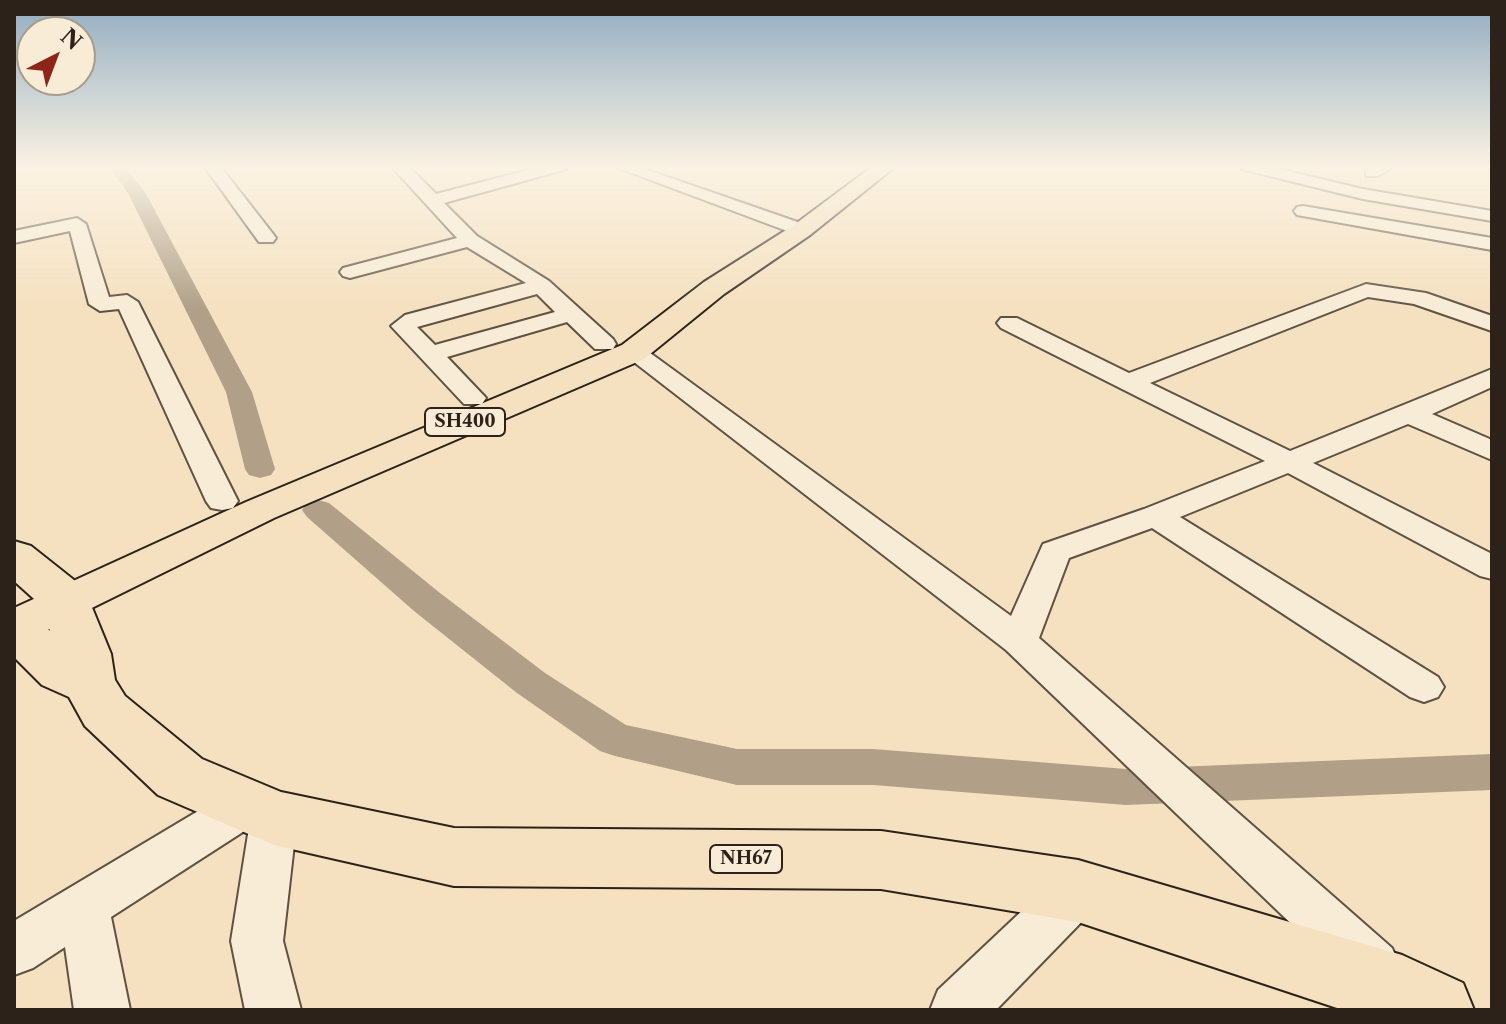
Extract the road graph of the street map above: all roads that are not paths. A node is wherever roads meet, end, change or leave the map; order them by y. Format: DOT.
graph roads {
  1 [pos="248,214"];
  2 [pos="444,214"];
  3 [pos="757,214"];
  4 [pos="809,214"];
  5 [pos="815,214"];
  6 [pos="1319,214"];
  7 [pos="795,227"];
  8 [pos="14,237"];
  9 [pos="266,238"];
  10 [pos="470,240"];
  11 [pos="1492,244"];
  12 [pos="350,272"];
  13 [pos="541,286"];
  14 [pos="572,314"];
  15 [pos="1009,323"];
  16 [pos="1492,324"];
  17 [pos="618,348"];
  18 [pos="429,354"];
  19 [pos="1492,377"];
  20 [pos="1128,382"];
  21 [pos="473,398"];
  22 [pos="1409,414"];
  23 [pos="1492,451"];
  24 [pos="1289,462"];
  25 [pos="222,501"];
  26 [pos="1155,516"];
  27 [pos="1492,568"];
  28 [pos="41,578"];
  29 [pos="14,627"];
  30 [pos="1019,641"];
  31 [pos="88,683"];
  32 [pos="1424,687"];
  33 [pos="260,812"];
  34 [pos="1078,891"];
  35 [pos="84,907"];
  36 [pos="14,950"];
  37 [pos="1419,1001"];
  38 [pos="102,1010"];
  39 [pos="273,1010"];
  40 [pos="958,1010"];
  1 -- 9 [label="street"];
  2 -- 10 [label="street"];
  3 -- 7 [label="street"];
  4 -- 7 [label="main road, SH400"];
  5 -- 7 [label="main road, SH400"];
  6 -- 11 [label="street"];
  7 -- 17 [label="main road, SH400"];
  8 -- 25 [label="street"];
  10 -- 12 [label="street"];
  10 -- 13 [label="street"];
  13 -- 14 [label="street"];
  13 -- 18 [label="street"];
  14 -- 17 [label="street"];
  14 -- 18 [label="street"];
  15 -- 20 [label="street"];
  16 -- 20 [label="street"];
  17 -- 21 [label="main road, SH400"];
  17 -- 28 [label="main road, SH400"];
  17 -- 30 [label="street"];
  18 -- 21 [label="street"];
  19 -- 22 [label="street"];
  20 -- 24 [label="street"];
  21 -- 25 [label="main road, SH400"];
  22 -- 23 [label="street"];
  22 -- 24 [label="street"];
  24 -- 26 [label="street"];
  24 -- 27 [label="street"];
  25 -- 28 [label="main road, SH400"];
  26 -- 30 [label="street"];
  26 -- 32 [label="street"];
  28 -- 29 [label="main road, SH400"];
  28 -- 31 [label="highway, NH67"];
  29 -- 31 [label="highway, NH67"];
  30 -- 37 [label="street"];
  31 -- 33 [label="highway, NH67"];
  33 -- 34 [label="highway, NH67"];
  33 -- 35 [label="street"];
  33 -- 39 [label="street"];
  34 -- 37 [label="highway, NH67"];
  34 -- 40 [label="street"];
  35 -- 36 [label="street"];
  35 -- 38 [label="street"];
}
